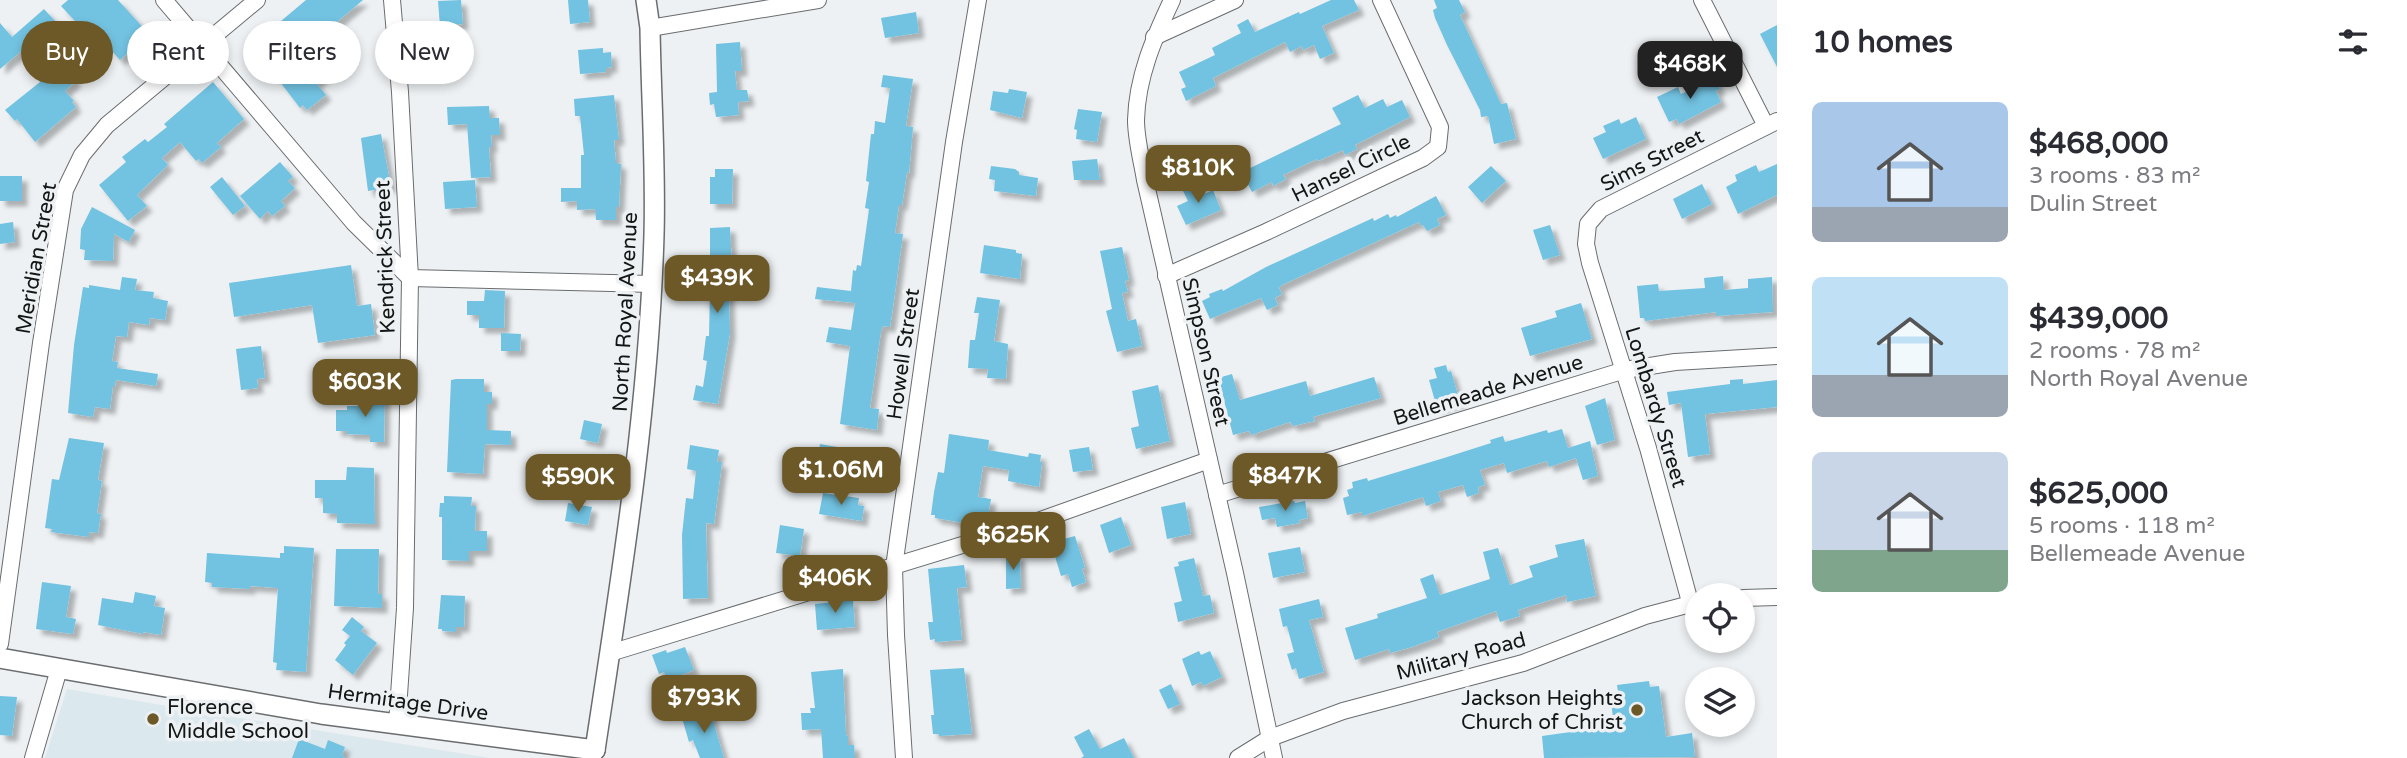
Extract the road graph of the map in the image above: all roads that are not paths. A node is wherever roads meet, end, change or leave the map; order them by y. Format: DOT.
graph roads {
  1 [pos="164,0"];
  2 [pos="257,0"];
  3 [pos="392,0"];
  4 [pos="646,0"];
  5 [pos="818,0"];
  6 [pos="978,0"];
  7 [pos="1172,0"];
  8 [pos="1235,0"];
  9 [pos="1381,0"];
  10 [pos="1702,0"];
  11 [pos="182,21"];
  12 [pos="229,24"];
  13 [pos="650,28"];
  14 [pos="1154,37"];
  15 [pos="229,76"];
  16 [pos="157,84"];
  17 [pos="1771,124"];
  18 [pos="1588,224"];
  19 [pos="1167,276"];
  20 [pos="410,278"];
  21 [pos="652,284"];
  22 [pos="1777,356"];
  23 [pos="1625,370"];
  24 [pos="1209,460"];
  25 [pos="1217,495"];
  26 [pos="894,567"];
  27 [pos="1688,583"];
  28 [pos="1777,597"];
  29 [pos="1755,598"];
  30 [pos="1685,605"];
  31 [pos="0,644"];
  32 [pos="610,653"];
  33 [pos="0,658"];
  34 [pos="59,669"];
  35 [pos="397,724"];
  36 [pos="1270,738"];
  37 [pos="598,754"];
  38 [pos="33,758"];
  39 [pos="904,758"];
  40 [pos="1238,758"];
  41 [pos="1274,758"];
  1 -- 11 [label="street"];
  2 -- 12 [label="street, Meridian Street"];
  3 -- 20 [label="street, Kendrick Street"];
  4 -- 13 [label="street, North Royal Avenue"];
  5 -- 13 [label="street"];
  6 -- 26 [label="street, Howell Street"];
  7 -- 14 [label="street, Simpson Street"];
  8 -- 14 [label="street"];
  9 -- 19 [label="street, Hansel Circle"];
  10 -- 17 [label="street"];
  13 -- 21 [label="street, North Royal Avenue"];
  14 -- 19 [label="street, Simpson Street"];
  15 -- 20 [label="street"];
  16 -- 31 [label="street, Meridian Street"];
  17 -- 18 [label="street, Sims Street"];
  18 -- 23 [label="street, Lombardy Street"];
  19 -- 24 [label="street, Simpson Street"];
  20 -- 21 [label="street"];
  20 -- 35 [label="street, Kendrick Street"];
  21 -- 32 [label="street, North Royal Avenue"];
  22 -- 23 [label="street, Bellemeade Avenue"];
  23 -- 25 [label="street, Bellemeade Avenue"];
  23 -- 27 [label="street, Lombardy Street"];
  24 -- 25 [label="street, Simpson Street"];
  24 -- 26 [label="street"];
  25 -- 36 [label="street, Simpson Street"];
  26 -- 32 [label="street"];
  26 -- 39 [label="street, Howell Street"];
  28 -- 29 [label="street"];
  30 -- 36 [label="street, Military Road"];
  32 -- 37 [label="street, North Royal Avenue"];
  33 -- 34 [label="street, Hermitage Drive"];
  34 -- 35 [label="street, Hermitage Drive"];
  34 -- 38 [label="street"];
  35 -- 37 [label="street, Hermitage Drive"];
  36 -- 40 [label="street, Military Road"];
  36 -- 41 [label="street, Simpson Street"];
}
